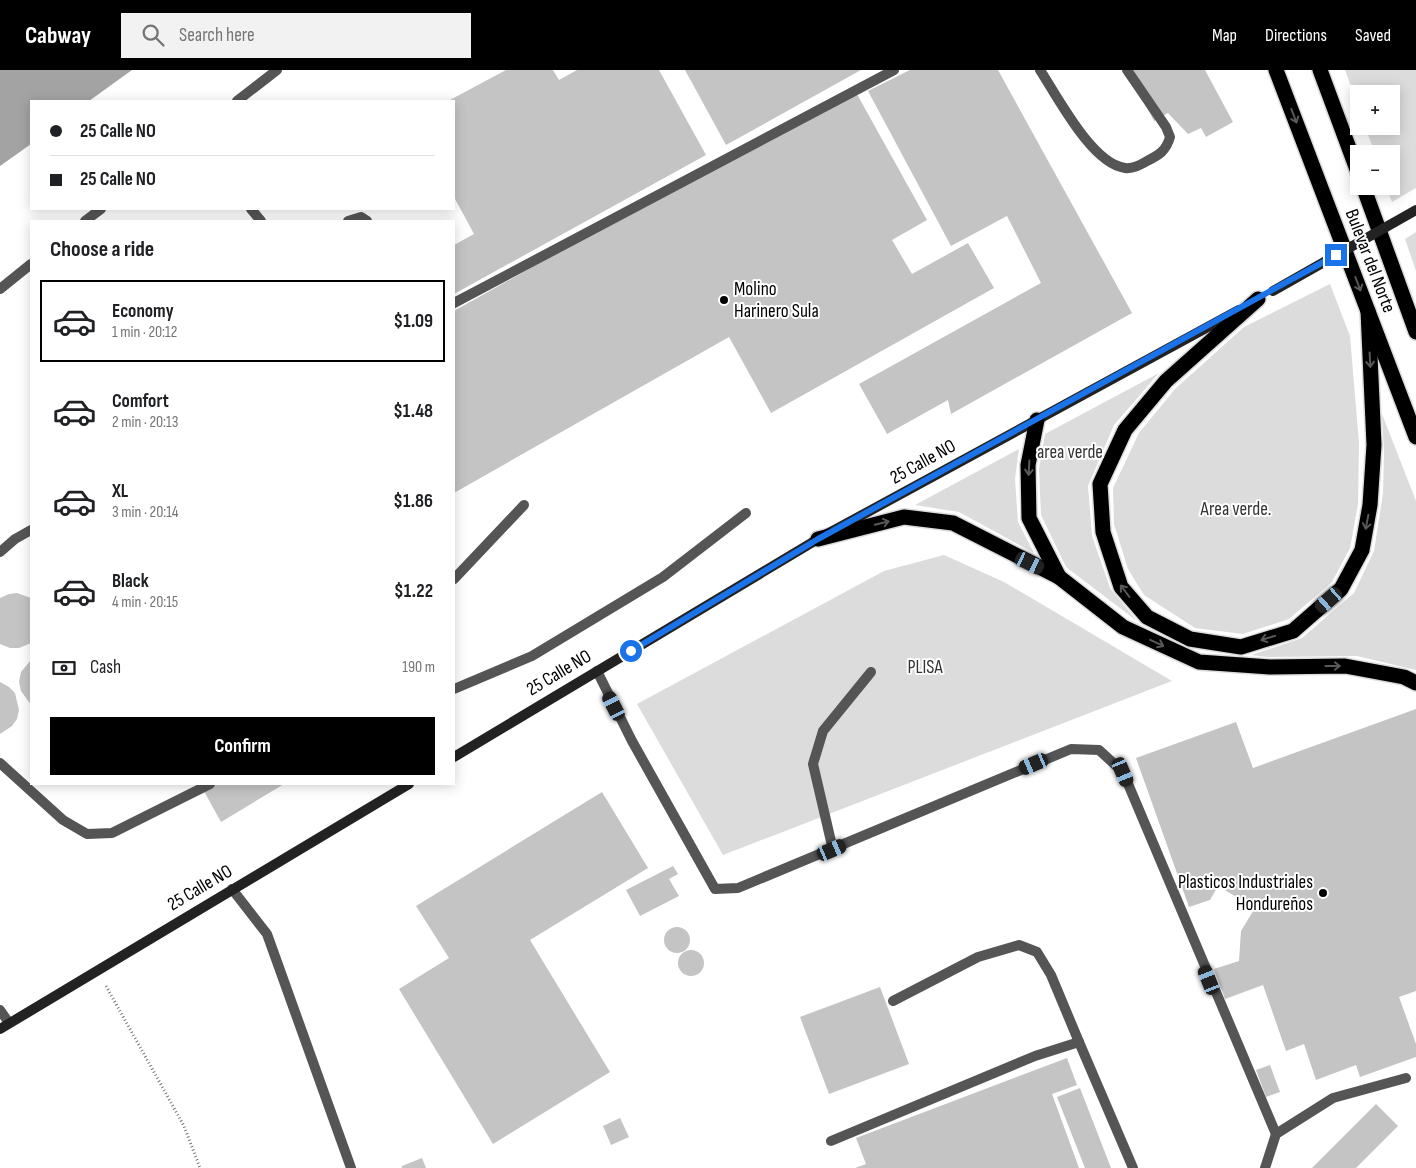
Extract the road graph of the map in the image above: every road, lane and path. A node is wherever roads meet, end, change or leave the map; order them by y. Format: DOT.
graph roads {
  1 [pos="277,70"];
  2 [pos="894,70"];
  3 [pos="1040,70"];
  4 [pos="1127,70"];
  5 [pos="1276,70"];
  6 [pos="1320,70"];
  7 [pos="238,100"];
  8 [pos="1350,151"];
  9 [pos="1366,195"];
  10 [pos="100,210"];
  11 [pos="251,210"];
  12 [pos="1416,210"];
  13 [pos="86,220"];
  14 [pos="260,220"];
  15 [pos="351,220"];
  16 [pos="366,220"];
  17 [pos="30,265"];
  18 [pos="0,288"];
  19 [pos="1258,299"];
  20 [pos="455,303"];
  21 [pos="1368,311"];
  22 [pos="1416,332"];
  23 [pos="1037,420"];
  24 [pos="1416,437"];
  25 [pos="524,506"];
  26 [pos="746,513"];
  27 [pos="30,531"];
  28 [pos="818,539"];
  29 [pos="0,552"];
  30 [pos="1059,577"];
  31 [pos="455,578"];
  32 [pos="596,671"];
  33 [pos="871,672"];
  34 [pos="1416,683"];
  35 [pos="455,689"];
  36 [pos="455,756"];
  37 [pos="0,763"];
  38 [pos="39,785"];
  39 [pos="208,785"];
  40 [pos="407,785"];
  41 [pos="34,794"];
  42 [pos="832,850"];
  43 [pos="232,889"];
  44 [pos="97,970"];
  45 [pos="893,1001"];
  46 [pos="0,1010"];
  47 [pos="9,1023"];
  48 [pos="0,1029"];
  49 [pos="1079,1042"];
  50 [pos="1406,1078"];
  51 [pos="1276,1134"];
  52 [pos="831,1141"];
  53 [pos="200,1168"];
  54 [pos="351,1168"];
  55 [pos="1132,1168"];
  56 [pos="1265,1168"];
  1 -- 7 [label="street"];
  2 -- 20 [label="street"];
  3 -- 4 [label="street"];
  5 -- 21 [label="highway, Bulevar del Norte, one-way"];
  6 -- 8 [label="highway"];
  9 -- 22 [label="highway, Bulevar del Norte"];
  10 -- 13 [label="street"];
  11 -- 14 [label="street"];
  12 -- 19 [label="main road, 25 Calle NO, bridge"];
  15 -- 16 [label="street"];
  17 -- 18 [label="street"];
  21 -- 19 [label="highway, one-way"];
  19 -- 23 [label="main road, 25 Calle NO"];
  21 -- 24 [label="highway, Bulevar del Norte"];
  23 -- 28 [label="main road, 25 Calle NO"];
  23 -- 30 [label="highway, one-way"];
  25 -- 31 [label="street"];
  26 -- 35 [label="street"];
  27 -- 29 [label="street"];
  28 -- 30 [label="highway, one-way"];
  28 -- 32 [label="main road, 25 Calle NO"];
  30 -- 34 [label="highway, one-way"];
  32 -- 36 [label="main road, 25 Calle NO"];
  32 -- 42 [label="street"];
  33 -- 42 [label="street"];
  37 -- 41 [label="street"];
  38 -- 41 [label="street"];
  39 -- 41 [label="street"];
  40 -- 43 [label="main road, 25 Calle NO"];
  42 -- 51 [label="street"];
  43 -- 44 [label="main road, 25 Calle NO"];
  43 -- 54 [label="street"];
  44 -- 47 [label="main road, 25 Calle NO"];
  44 -- 53 [label="path"];
  45 -- 49 [label="street"];
  46 -- 47 [label="street"];
  47 -- 48 [label="main road, 25 Calle NO"];
  49 -- 52 [label="street"];
  49 -- 55 [label="street"];
  50 -- 51 [label="street"];
  51 -- 56 [label="street"];
}
